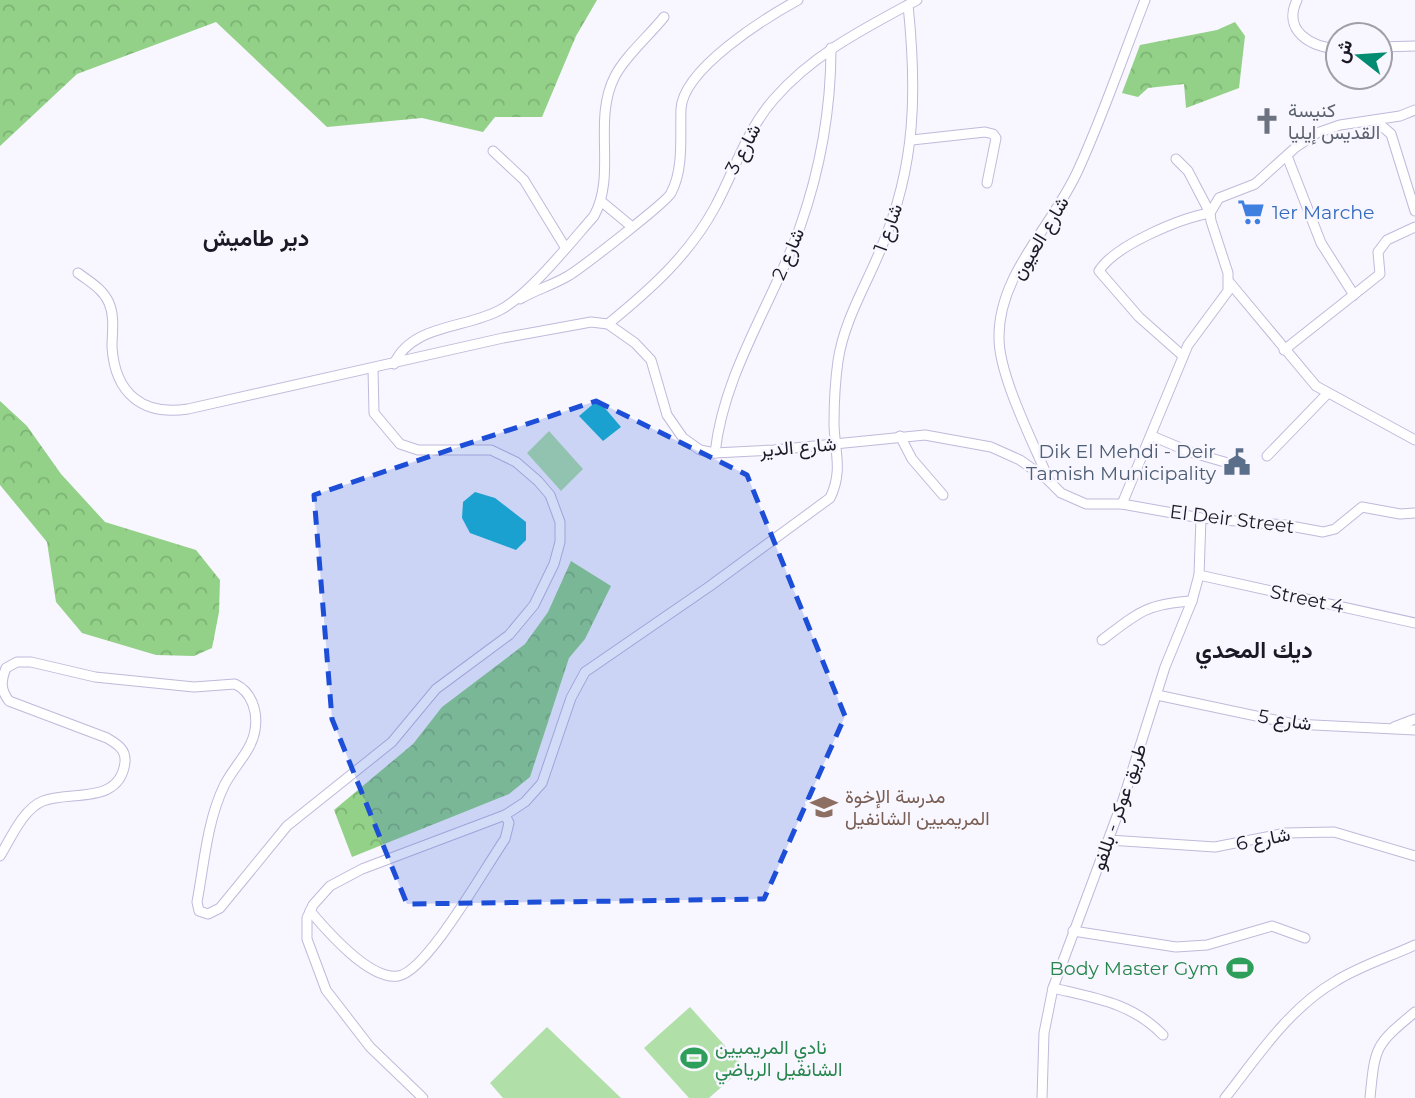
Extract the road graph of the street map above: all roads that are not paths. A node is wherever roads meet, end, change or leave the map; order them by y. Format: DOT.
graph roads {
  1 [pos="798,0"];
  2 [pos="1145,0"];
  3 [pos="1297,0"];
  4 [pos="913,2"];
  5 [pos="664,17"];
  6 [pos="1415,46"];
  7 [pos="1324,47"];
  8 [pos="1394,47"];
  9 [pos="831,48"];
  10 [pos="1411,113"];
  11 [pos="1376,121"];
  12 [pos="1392,139"];
  13 [pos="912,140"];
  14 [pos="493,151"];
  15 [pos="1287,156"];
  16 [pos="1175,159"];
  17 [pos="987,183"];
  18 [pos="602,202"];
  19 [pos="1415,211"];
  20 [pos="1210,213"];
  21 [pos="631,226"];
  22 [pos="1415,227"];
  23 [pos="565,247"];
  24 [pos="78,273"];
  25 [pos="1230,283"];
  26 [pos="1354,295"];
  27 [pos="500,310"];
  28 [pos="608,324"];
  29 [pos="1284,350"];
  30 [pos="1183,356"];
  31 [pos="394,364"];
  32 [pos="373,369"];
  33 [pos="1326,394"];
  34 [pos="900,436"];
  35 [pos="1152,436"];
  36 [pos="1415,440"];
  37 [pos="835,445"];
  38 [pos="715,453"];
  39 [pos="1267,456"];
  40 [pos="1227,463"];
  41 [pos="1048,480"];
  42 [pos="943,495"];
  43 [pos="1122,504"];
  44 [pos="1415,513"];
  45 [pos="1201,518"];
  46 [pos="1199,575"];
  47 [pos="1192,601"];
  48 [pos="1415,623"];
  49 [pos="1102,640"];
  50 [pos="1157,695"];
  51 [pos="1415,719"];
  52 [pos="1392,728"];
  53 [pos="1415,730"];
  54 [pos="506,815"];
  55 [pos="1109,840"];
  56 [pos="0,856"];
  57 [pos="1415,856"];
  58 [pos="310,911"];
  59 [pos="1073,931"];
  60 [pos="1305,938"];
  61 [pos="1415,945"];
  62 [pos="1053,988"];
  63 [pos="1415,1012"];
  64 [pos="1163,1035"];
  65 [pos="423,1098"];
  66 [pos="1042,1098"];
  67 [pos="1225,1098"];
  68 [pos="1370,1098"];
  1 -- 21 [label="street"];
  2 -- 41 [label="street, شارع العيون"];
  3 -- 7 [label="street"];
  4 -- 9 [label="street, شارع 3"];
  4 -- 13 [label="street, شارع 1"];
  5 -- 18 [label="street"];
  6 -- 8 [label="street"];
  9 -- 28 [label="street, شارع 3"];
  9 -- 38 [label="street, شارع 2"];
  10 -- 11 [label="street"];
  10 -- 12 [label="street"];
  11 -- 12 [label="street"];
  11 -- 15 [label="street"];
  12 -- 19 [label="street"];
  13 -- 17 [label="street"];
  13 -- 37 [label="street, شارع 1"];
  14 -- 23 [label="street"];
  15 -- 20 [label="street"];
  15 -- 26 [label="street"];
  16 -- 20 [label="street"];
  18 -- 21 [label="street"];
  18 -- 23 [label="street"];
  20 -- 25 [label="street"];
  20 -- 30 [label="street"];
  21 -- 27 [label="street"];
  22 -- 26 [label="street"];
  23 -- 27 [label="street"];
  24 -- 32 [label="street"];
  25 -- 29 [label="street"];
  25 -- 30 [label="street"];
  26 -- 29 [label="street"];
  27 -- 31 [label="street"];
  28 -- 31 [label="street"];
  28 -- 38 [label="street, شارع الدير"];
  29 -- 33 [label="street"];
  30 -- 35 [label="street"];
  31 -- 32 [label="street"];
  32 -- 56 [label="street"];
  33 -- 36 [label="street"];
  33 -- 39 [label="street"];
  34 -- 37 [label="street, شارع الدير"];
  34 -- 41 [label="street, شارع الدير"];
  34 -- 42 [label="street"];
  35 -- 40 [label="street"];
  35 -- 43 [label="street"];
  37 -- 38 [label="street, شارع الدير"];
  37 -- 54 [label="street, شارع 1"];
  41 -- 43 [label="street, El Deir Street"];
  43 -- 45 [label="street, El Deir Street"];
  44 -- 45 [label="street, El Deir Street"];
  45 -- 46 [label="street, طريق عوكر - بللفو"];
  46 -- 47 [label="street, طريق عوكر - بللفو"];
  46 -- 48 [label="street, Street 4"];
  47 -- 49 [label="street"];
  47 -- 50 [label="street, طريق عوكر - بللفو"];
  50 -- 52 [label="street, شارع 5"];
  50 -- 55 [label="street, طريق عوكر - بللفو"];
  51 -- 52 [label="street"];
  52 -- 53 [label="street, شارع 5"];
  54 -- 58 [label="street, شارع 1"];
  54 -- 58 [label="street"];
  55 -- 57 [label="street, شارع 6"];
  55 -- 59 [label="street, طريق عوكر - بللفو"];
  58 -- 65 [label="street"];
  59 -- 60 [label="street"];
  59 -- 62 [label="street, طريق عوكر - بللفو"];
  61 -- 67 [label="street"];
  62 -- 64 [label="street"];
  62 -- 66 [label="street, طريق عوكر - بللفو"];
  63 -- 68 [label="street"];
}
